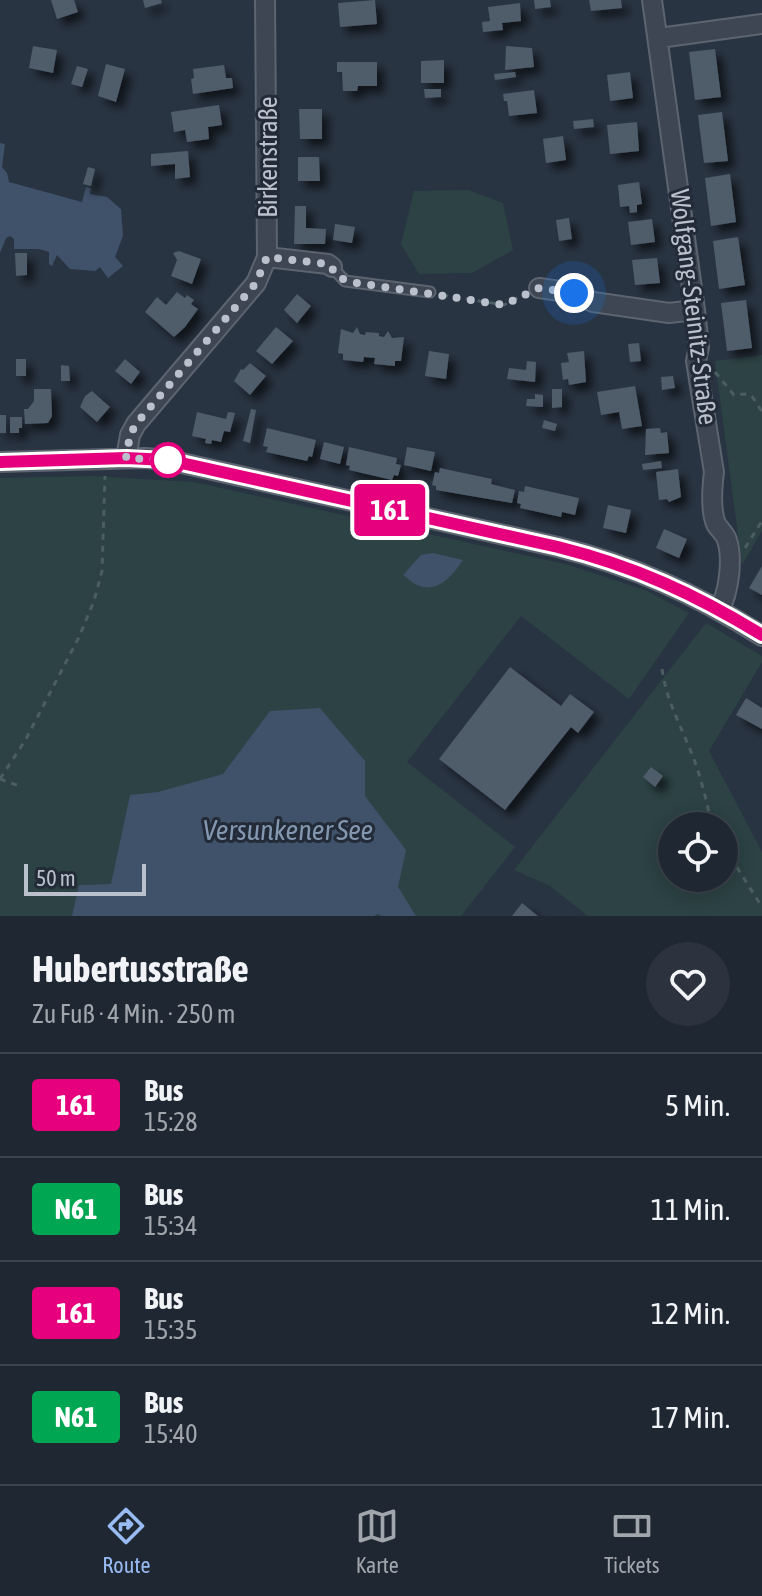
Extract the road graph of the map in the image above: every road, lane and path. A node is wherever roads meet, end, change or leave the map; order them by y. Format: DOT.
graph roads {
  1 [pos="265,0"];
  2 [pos="652,0"];
  3 [pos="762,24"];
  4 [pos="659,38"];
  5 [pos="267,257"];
  6 [pos="332,267"];
  7 [pos="539,288"];
  8 [pos="430,292"];
  9 [pos="695,310"];
  10 [pos="713,371"];
  11 [pos="762,411"];
  12 [pos="119,459"];
  13 [pos="0,462"];
  14 [pos="762,521"];
  15 [pos="729,561"];
  16 [pos="719,610"];
  17 [pos="762,636"];
  18 [pos="662,669"];
  19 [pos="0,779"];
  20 [pos="22,787"];
  21 [pos="708,812"];
  22 [pos="738,869"];
  23 [pos="762,907"];
  1 -- 5 [label="street, Birkenstraße"];
  2 -- 4 [label="street, Wolfgang-Steinitz-Straße"];
  3 -- 4 [label="street"];
  4 -- 9 [label="street, Wolfgang-Steinitz-Straße"];
  5 -- 6 [label="street"];
  5 -- 12 [label="street, Birkenstraße"];
  6 -- 8 [label="lane"];
  7 -- 8 [label="path"];
  7 -- 9 [label="street"];
  9 -- 15 [label="street, Wolfgang-Steinitz-Straße"];
  10 -- 11 [label="path"];
  12 -- 13 [label="street"];
  12 -- 16 [label="street"];
  12 -- 19 [label="path"];
  14 -- 15 [label="path"];
  15 -- 16 [label="street, Wolfgang-Steinitz-Straße"];
  16 -- 17 [label="street"];
  18 -- 21 [label="path"];
  19 -- 20 [label="path"];
  22 -- 23 [label="path"];
}
